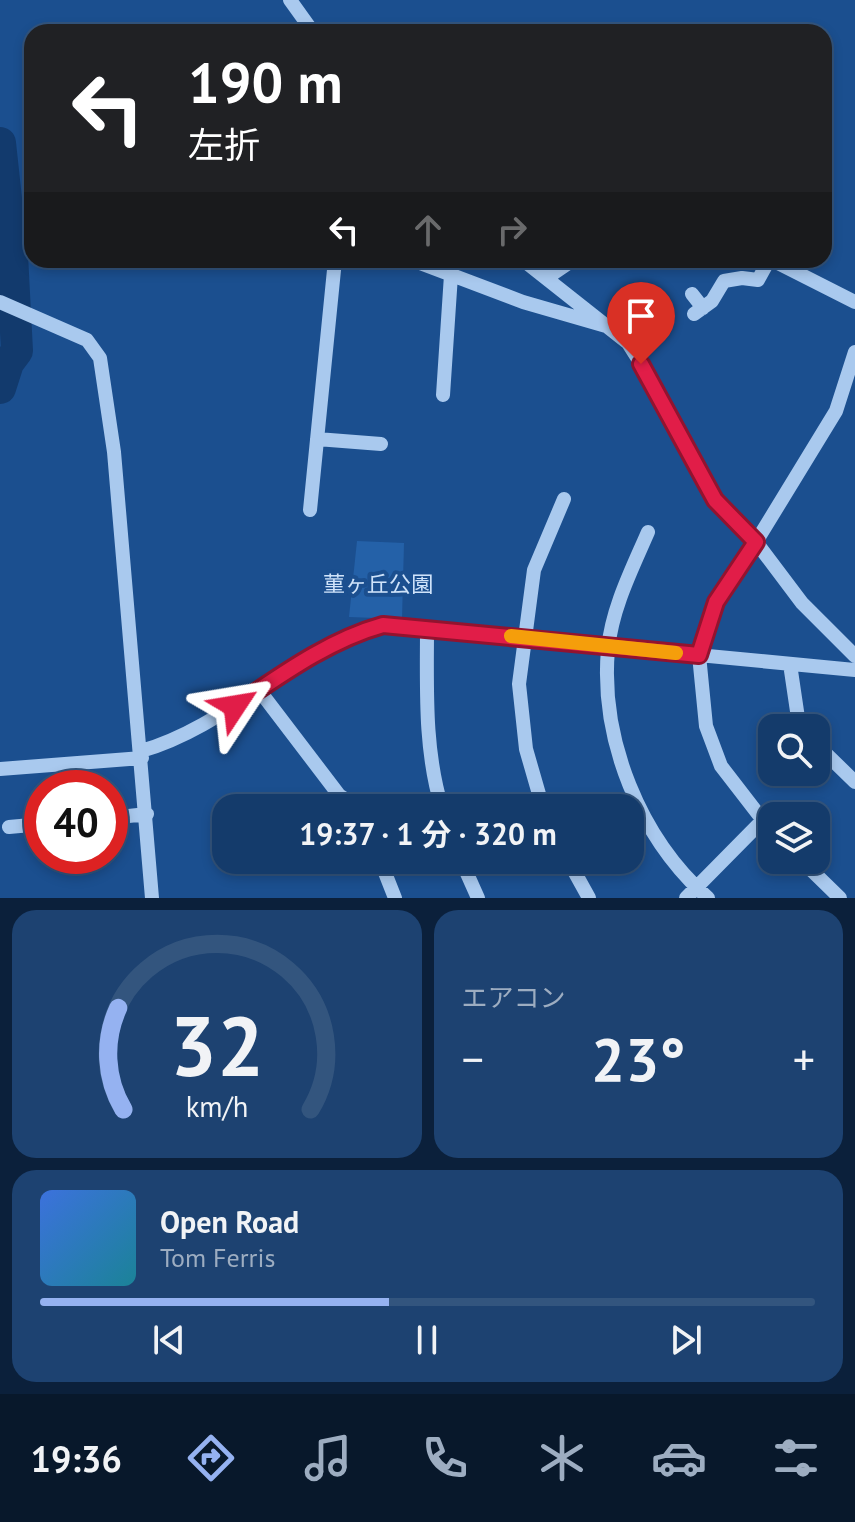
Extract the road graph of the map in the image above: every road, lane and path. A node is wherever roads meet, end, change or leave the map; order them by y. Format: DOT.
graph roads {
  1 [pos="290,0"];
  2 [pos="307,24"];
  3 [pos="334,268"];
  4 [pos="433,268"];
  5 [pos="535,268"];
  6 [pos="561,268"];
  7 [pos="765,268"];
  8 [pos="786,268"];
  9 [pos="451,275"];
  10 [pos="548,277"];
  11 [pos="692,294"];
  12 [pos="0,302"];
  13 [pos="855,302"];
  14 [pos="610,327"];
  15 [pos="855,352"];
  16 [pos="443,395"];
  17 [pos="317,439"];
  18 [pos="381,444"];
  19 [pos="564,499"];
  20 [pos="310,510"];
  21 [pos="648,532"];
  22 [pos="756,542"];
  23 [pos="427,627"];
  24 [pos="523,638"];
  25 [pos="608,647"];
  26 [pos="699,655"];
  27 [pos="855,656"];
  28 [pos="790,664"];
  29 [pos="855,670"];
  30 [pos="259,690"];
  31 [pos="797,714"];
  32 [pos="141,754"];
  33 [pos="830,758"];
  34 [pos="0,769"];
  35 [pos="855,782"];
  36 [pos="338,794"];
  37 [pos="440,794"];
  38 [pos="539,794"];
  39 [pos="147,814"];
  40 [pos="758,814"];
  41 [pos="128,816"];
  42 [pos="24,826"];
  43 [pos="9,827"];
  44 [pos="758,834"];
  45 [pos="386,874"];
  46 [pos="467,874"];
  47 [pos="576,874"];
  48 [pos="815,874"];
  49 [pos="691,893"];
  50 [pos="152,898"];
  51 [pos="395,898"];
  52 [pos="478,898"];
  53 [pos="589,898"];
  54 [pos="708,898"];
  55 [pos="840,898"];
  1 -- 2 [label="street"];
  3 -- 17 [label="street"];
  4 -- 9 [label="street"];
  5 -- 10 [label="street"];
  6 -- 10 [label="street"];
  7 -- 11 [label="street"];
  8 -- 13 [label="street"];
  9 -- 14 [label="street"];
  9 -- 16 [label="street"];
  10 -- 14 [label="street"];
  12 -- 32 [label="street"];
  14 -- 22 [label="street"];
  15 -- 22 [label="street"];
  17 -- 18 [label="street"];
  17 -- 20 [label="street"];
  19 -- 24 [label="street"];
  21 -- 25 [label="street"];
  22 -- 26 [label="street"];
  22 -- 27 [label="street"];
  23 -- 24 [label="street"];
  23 -- 30 [label="street"];
  23 -- 37 [label="street"];
  24 -- 25 [label="street"];
  24 -- 38 [label="street"];
  25 -- 26 [label="street"];
  25 -- 49 [label="street"];
  26 -- 28 [label="street"];
  26 -- 40 [label="street"];
  28 -- 29 [label="street"];
  28 -- 31 [label="street"];
  30 -- 32 [label="street"];
  30 -- 36 [label="street"];
  32 -- 34 [label="street"];
  32 -- 39 [label="street"];
  33 -- 35 [label="street"];
  39 -- 41 [label="street"];
  39 -- 50 [label="street"];
  42 -- 43 [label="street"];
  44 -- 49 [label="street"];
  45 -- 51 [label="street"];
  46 -- 52 [label="street"];
  47 -- 53 [label="street"];
  48 -- 55 [label="street"];
  49 -- 54 [label="street"];
}
